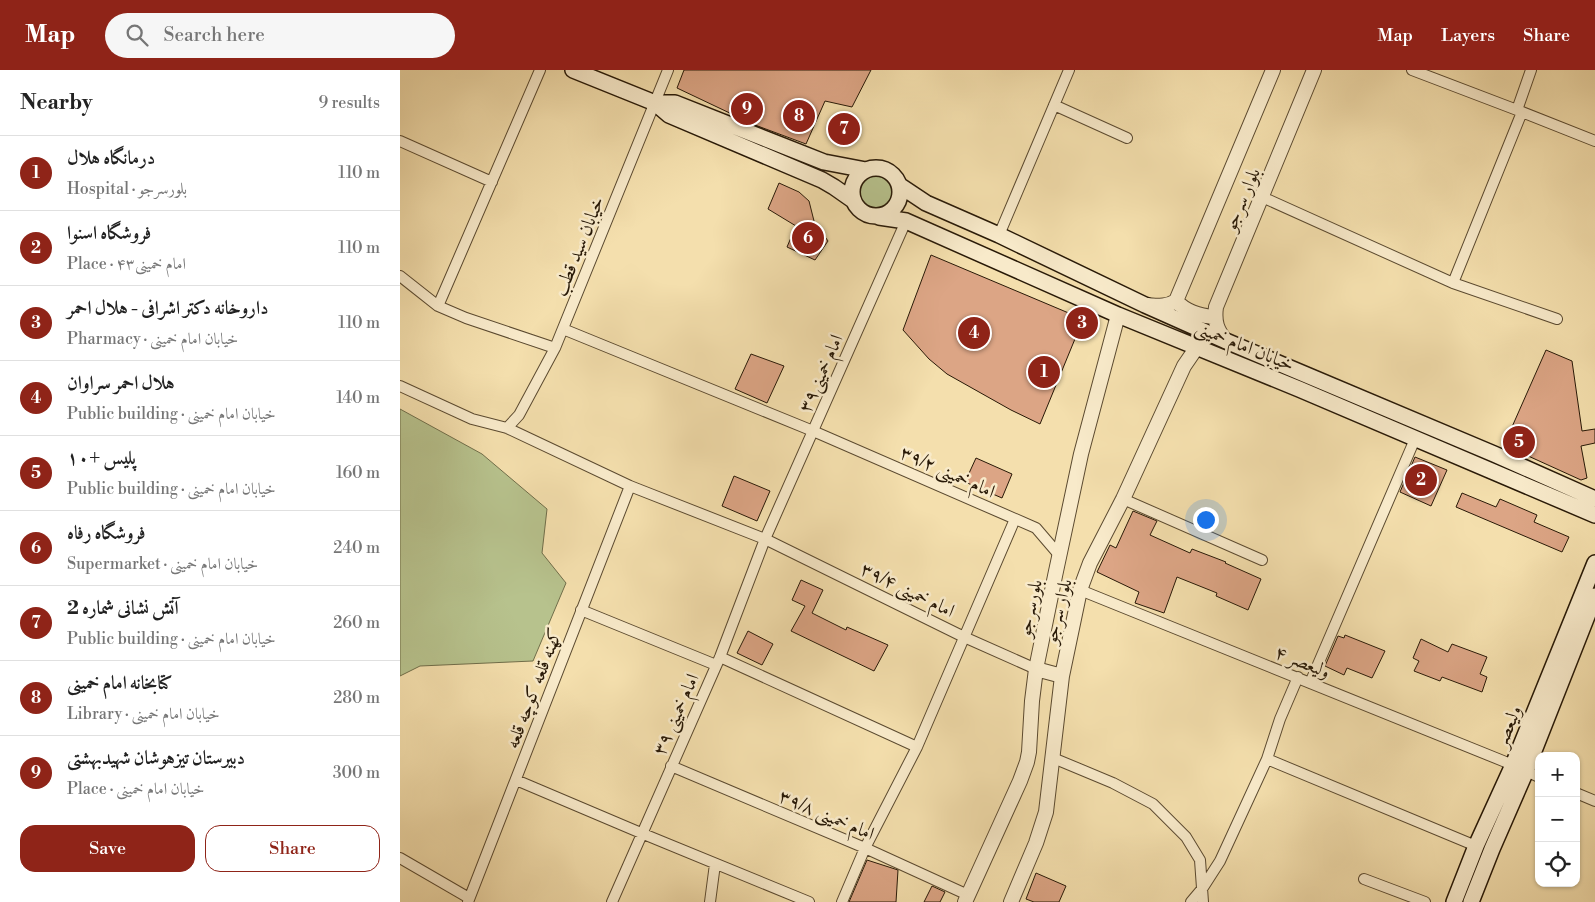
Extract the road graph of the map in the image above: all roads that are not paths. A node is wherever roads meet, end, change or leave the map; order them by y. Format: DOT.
graph roads {
  1 [pos="540,70"];
  2 [pos="573,70"];
  3 [pos="668,70"];
  4 [pos="1068,70"];
  5 [pos="1273,70"];
  6 [pos="1314,70"];
  7 [pos="1412,70"];
  8 [pos="1532,70"];
  9 [pos="655,103"];
  10 [pos="1054,106"];
  11 [pos="1519,111"];
  12 [pos="1127,138"];
  13 [pos="400,141"];
  14 [pos="1595,142"];
  15 [pos="866,170"];
  16 [pos="492,182"];
  17 [pos="899,185"];
  18 [pos="1262,197"];
  19 [pos="854,201"];
  20 [pos="879,217"];
  21 [pos="906,221"];
  22 [pos="999,235"];
  23 [pos="400,276"];
  24 [pos="1453,284"];
  25 [pos="1176,300"];
  26 [pos="1145,305"];
  27 [pos="438,306"];
  28 [pos="1118,315"];
  29 [pos="1214,317"];
  30 [pos="1557,319"];
  31 [pos="563,329"];
  32 [pos="1226,341"];
  33 [pos="1197,347"];
  34 [pos="555,348"];
  35 [pos="400,386"];
  36 [pos="507,428"];
  37 [pos="813,431"];
  38 [pos="1415,439"];
  39 [pos="630,486"];
  40 [pos="1122,499"];
  41 [pos="1595,499"];
  42 [pos="1595,515"];
  43 [pos="1015,519"];
  44 [pos="765,539"];
  45 [pos="1060,556"];
  46 [pos="1262,560"];
  47 [pos="1595,563"];
  48 [pos="1080,590"];
  49 [pos="1595,596"];
  50 [pos="581,610"];
  51 [pos="964,637"];
  52 [pos="718,661"];
  53 [pos="1036,669"];
  54 [pos="1062,676"];
  55 [pos="1298,677"];
  56 [pos="1310,682"];
  57 [pos="917,747"];
  58 [pos="1029,752"];
  59 [pos="1052,758"];
  60 [pos="1267,759"];
  61 [pos="671,766"];
  62 [pos="1526,771"];
  63 [pos="516,780"];
  64 [pos="1580,795"];
  65 [pos="1595,801"];
  66 [pos="641,833"];
  67 [pos="1476,846"];
  68 [pos="865,848"];
  69 [pos="400,858"];
  70 [pos="715,864"];
  71 [pos="1364,878"];
  72 [pos="1202,889"];
  73 [pos="967,898"];
  74 [pos="468,900"];
  75 [pos="612,902"];
  76 [pos="710,902"];
  77 [pos="809,902"];
  78 [pos="842,902"];
  79 [pos="1011,902"];
  80 [pos="1191,902"];
  81 [pos="1202,902"];
  82 [pos="1425,902"];
  83 [pos="1454,902"];
  84 [pos="1471,902"];
  1 -- 16 [label="street"];
  2 -- 9 [label="main road"];
  3 -- 9 [label="street, خیابان سید قطب"];
  4 -- 10 [label="street"];
  5 -- 25 [label="street, بلوار سرجو"];
  6 -- 18 [label="street, بلوار سرجو"];
  7 -- 11 [label="street"];
  8 -- 11 [label="street"];
  9 -- 15 [label="main road"];
  9 -- 19 [label="main road"];
  9 -- 31 [label="street, خیابان سید قطب"];
  10 -- 12 [label="street"];
  10 -- 22 [label="street"];
  11 -- 14 [label="street"];
  11 -- 24 [label="street"];
  13 -- 16 [label="street"];
  15 -- 17 [label="main road"];
  15 -- 19 [label="main road"];
  16 -- 27 [label="street"];
  17 -- 20 [label="main road"];
  17 -- 22 [label="main road, خیابان امام خمینی"];
  18 -- 24 [label="street"];
  18 -- 29 [label="street, بلوار سرجو"];
  19 -- 20 [label="main road"];
  20 -- 21 [label="main road, خیابان امام خمینی"];
  21 -- 28 [label="main road, خیابان امام خمینی"];
  21 -- 37 [label="street, امام خمینی۳۹"];
  22 -- 26 [label="main road, خیابان امام خمینی"];
  23 -- 27 [label="street"];
  24 -- 30 [label="street"];
  25 -- 26 [label="street"];
  25 -- 29 [label="street"];
  26 -- 32 [label="main road, خیابان امام خمینی"];
  27 -- 34 [label="street"];
  28 -- 33 [label="main road, خیابان امام خمینی"];
  28 -- 45 [label="street, بلورسرجو"];
  29 -- 32 [label="street"];
  31 -- 34 [label="street, خیابان سید قطب"];
  31 -- 37 [label="street, امام خمینی ۳۹/۲"];
  32 -- 41 [label="main road, خیابان امام خمینی"];
  33 -- 38 [label="main road, خیابان امام خمینی"];
  33 -- 40 [label="street, بلوار سرجو"];
  34 -- 36 [label="street, خیابان سید قطب"];
  35 -- 36 [label="street, امام خمینی ۳۹/۴"];
  36 -- 39 [label="street, امام خمینی ۳۹/۴"];
  37 -- 43 [label="street, امام خمینی ۳۹/۲"];
  37 -- 44 [label="street, امام خمینی۳۹"];
  38 -- 42 [label="main road, خیابان امام خمینی"];
  38 -- 56 [label="street"];
  39 -- 44 [label="street, امام خمینی ۳۹/۴"];
  39 -- 50 [label="street, کهنه قلعه کوچه قلعه"];
  40 -- 46 [label="street"];
  40 -- 48 [label="street, بلوار سرجو"];
  43 -- 45 [label="street, امام خمینی ۳۹/۲"];
  43 -- 51 [label="street"];
  44 -- 51 [label="street, امام خمینی ۳۹/۴"];
  44 -- 52 [label="street, امام خمینی ۳۹"];
  45 -- 53 [label="street, بلورسرجو"];
  47 -- 62 [label="main road, ولیعصر"];
  48 -- 54 [label="street, بلوار سرجو"];
  48 -- 55 [label="street, ولیعصر ۴"];
  49 -- 62 [label="main road, ولیعصر"];
  50 -- 52 [label="street"];
  50 -- 63 [label="street, کهنه قلعه کوچه قلعه"];
  51 -- 53 [label="street, امام خمینی ۳۹/۴"];
  51 -- 57 [label="street"];
  52 -- 57 [label="street"];
  52 -- 61 [label="street, امام خمینی ۳۹"];
  53 -- 54 [label="street"];
  53 -- 58 [label="street, بلورسرجو"];
  54 -- 59 [label="street, بلوار سرجو"];
  55 -- 56 [label="street, ولیعصر ۴"];
  55 -- 60 [label="street"];
  56 -- 62 [label="street, ولیعصر ۴"];
  57 -- 68 [label="street"];
  58 -- 59 [label="street"];
  58 -- 73 [label="street, بلورسرجو"];
  59 -- 72 [label="street"];
  59 -- 79 [label="street, بلوار سرجو"];
  60 -- 67 [label="street"];
  60 -- 72 [label="street"];
  61 -- 66 [label="street, امام خمینی ۳۹"];
  61 -- 68 [label="street, امام خمینی ۳۹/۸"];
  62 -- 67 [label="main road, ولیعصر"];
  62 -- 84 [label="main road, ولیعصر"];
  63 -- 66 [label="street"];
  63 -- 74 [label="street, کهنه قلعه کوچه قلعه"];
  64 -- 65 [label="street"];
  66 -- 70 [label="street"];
  66 -- 75 [label="street, امام خمینی ۳۹"];
  67 -- 83 [label="main road, ولیعصر"];
  68 -- 73 [label="street, امام خمینی ۳۹/۸"];
  68 -- 78 [label="street"];
  69 -- 74 [label="street"];
  70 -- 76 [label="street"];
  70 -- 77 [label="street"];
  71 -- 82 [label="street"];
  72 -- 80 [label="street"];
  72 -- 81 [label="street"];
}
